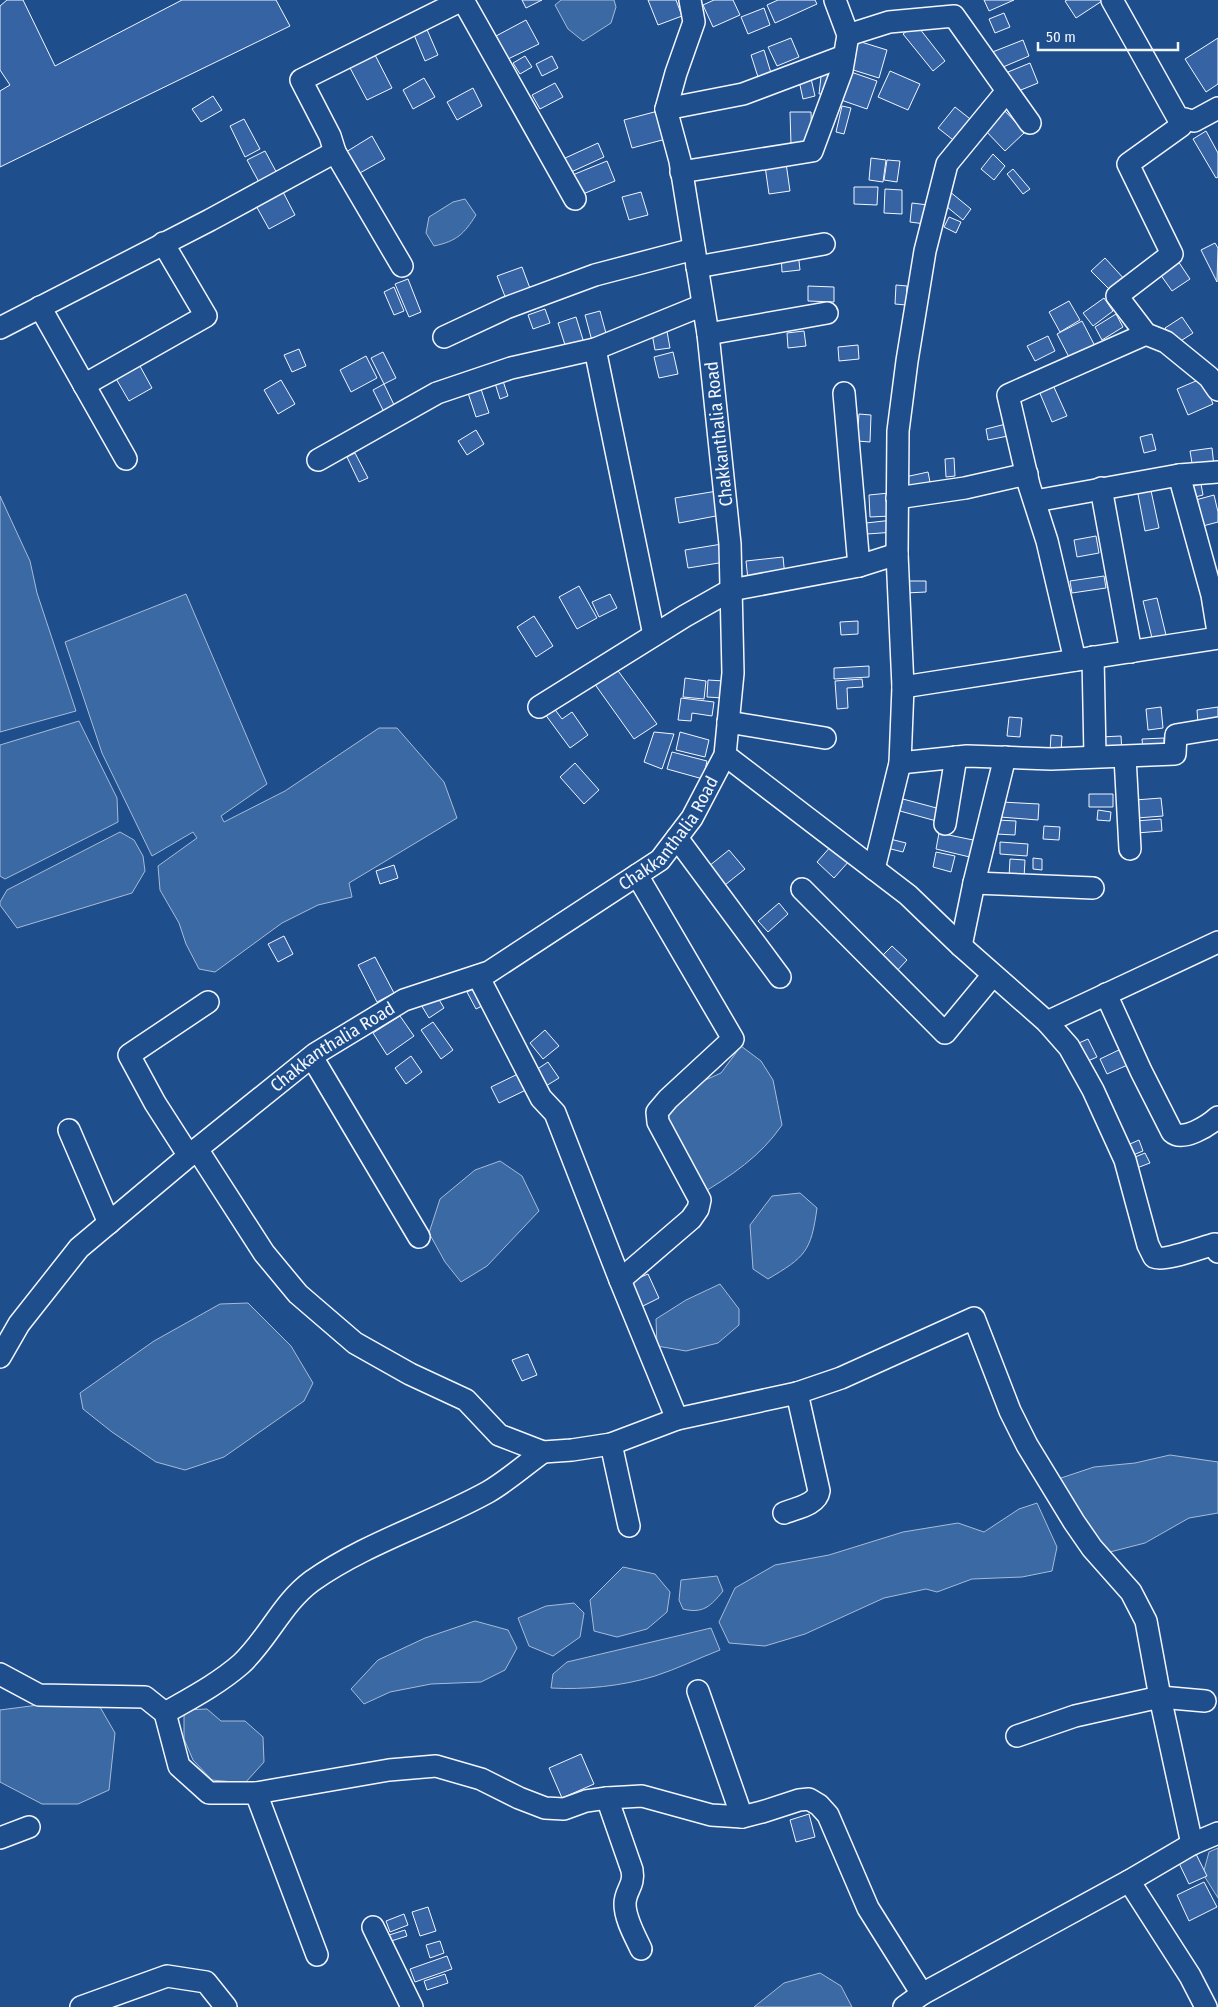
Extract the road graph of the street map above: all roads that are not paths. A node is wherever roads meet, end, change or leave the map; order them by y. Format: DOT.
graph roads {
  1 [pos="462,0"];
  2 [pos="690,0"];
  3 [pos="835,0"];
  4 [pos="1112,0"];
  5 [pos="846,46"];
  6 [pos="1006,91"];
  7 [pos="1218,108"];
  8 [pos="666,109"];
  9 [pos="1185,119"];
  10 [pos="1030,123"];
  11 [pos="335,152"];
  12 [pos="682,172"];
  13 [pos="575,199"];
  14 [pos="163,243"];
  15 [pos="824,244"];
  16 [pos="695,258"];
  17 [pos="402,266"];
  18 [pos="703,305"];
  19 [pos="40,307"];
  20 [pos="827,313"];
  21 [pos="0,328"];
  22 [pos="708,334"];
  23 [pos="1146,334"];
  24 [pos="444,337"];
  25 [pos="595,350"];
  26 [pos="1215,380"];
  27 [pos="84,385"];
  28 [pos="844,392"];
  29 [pos="126,459"];
  30 [pos="318,460"];
  31 [pos="1218,472"];
  32 [pos="1026,474"];
  33 [pos="1179,476"];
  34 [pos="1101,488"];
  35 [pos="897,498"];
  36 [pos="1035,501"];
  37 [pos="896,554"];
  38 [pos="859,566"];
  39 [pos="731,590"];
  40 [pos="1218,632"];
  41 [pos="654,636"];
  42 [pos="1218,638"];
  43 [pos="1131,652"];
  44 [pos="1084,658"];
  45 [pos="903,687"];
  46 [pos="539,707"];
  47 [pos="728,722"];
  48 [pos="1218,728"];
  49 [pos="825,738"];
  50 [pos="725,755"];
  51 [pos="1095,756"];
  52 [pos="956,757"];
  53 [pos="1126,757"];
  54 [pos="1005,758"];
  55 [pos="900,763"];
  56 [pos="946,824"];
  57 [pos="677,838"];
  58 [pos="1130,850"];
  59 [pos="874,869"];
  60 [pos="638,875"];
  61 [pos="974,883"];
  62 [pos="1093,888"];
  63 [pos="802,889"];
  64 [pos="1218,942"];
  65 [pos="961,946"];
  66 [pos="993,975"];
  67 [pos="478,976"];
  68 [pos="780,977"];
  69 [pos="1106,994"];
  70 [pos="208,1002"];
  71 [pos="1047,1022"];
  72 [pos="312,1057"];
  73 [pos="1218,1117"];
  74 [pos="69,1130"];
  75 [pos="193,1153"];
  76 [pos="109,1223"];
  77 [pos="418,1237"];
  78 [pos="1217,1246"];
  79 [pos="620,1280"];
  80 [pos="0,1357"];
  81 [pos="797,1393"];
  82 [pos="677,1419"];
  83 [pos="611,1444"];
  84 [pos="543,1452"];
  85 [pos="784,1513"];
  86 [pos="629,1526"];
  87 [pos="0,1674"];
  88 [pos="698,1691"];
  89 [pos="1160,1697"];
  90 [pos="1205,1701"];
  91 [pos="164,1713"];
  92 [pos="1017,1736"];
  93 [pos="256,1793"];
  94 [pos="607,1798"];
  95 [pos="742,1817"];
  96 [pos="29,1827"];
  97 [pos="1218,1834"];
  98 [pos="0,1838"];
  99 [pos="1192,1844"];
  100 [pos="1129,1881"];
  101 [pos="373,1927"];
  102 [pos="640,1949"];
  103 [pos="317,1955"];
  104 [pos="922,1994"];
  105 [pos="81,2007"];
  106 [pos="226,2007"];
  107 [pos="412,2007"];
  108 [pos="904,2007"];
  109 [pos="1206,2007"];
  1 -- 11 [label="street"];
  1 -- 13 [label="street"];
  2 -- 8 [label="street, Chakkanthalia Road"];
  3 -- 5 [label="street"];
  4 -- 9 [label="street"];
  5 -- 6 [label="street"];
  5 -- 8 [label="street"];
  5 -- 12 [label="street"];
  6 -- 10 [label="street"];
  6 -- 35 [label="street"];
  7 -- 9 [label="street"];
  8 -- 12 [label="street, Chakkanthalia Road"];
  9 -- 23 [label="street"];
  11 -- 14 [label="street"];
  11 -- 17 [label="street"];
  12 -- 16 [label="street, Chakkanthalia Road"];
  14 -- 19 [label="street"];
  14 -- 27 [label="street"];
  15 -- 16 [label="street"];
  16 -- 18 [label="street, Chakkanthalia Road"];
  16 -- 24 [label="street"];
  18 -- 22 [label="street, Chakkanthalia Road"];
  18 -- 25 [label="street"];
  19 -- 21 [label="street"];
  19 -- 27 [label="street"];
  20 -- 22 [label="street"];
  22 -- 39 [label="street, Chakkanthalia Road"];
  23 -- 26 [label="street"];
  23 -- 32 [label="street"];
  25 -- 30 [label="street"];
  25 -- 41 [label="street"];
  27 -- 29 [label="street"];
  28 -- 38 [label="street"];
  31 -- 33 [label="street"];
  32 -- 35 [label="street"];
  32 -- 36 [label="street"];
  33 -- 34 [label="street"];
  33 -- 40 [label="street"];
  34 -- 36 [label="street"];
  34 -- 43 [label="street"];
  35 -- 37 [label="street"];
  36 -- 44 [label="street"];
  37 -- 38 [label="street"];
  37 -- 45 [label="street"];
  38 -- 39 [label="street"];
  39 -- 41 [label="street"];
  39 -- 47 [label="street, Chakkanthalia Road"];
  41 -- 46 [label="street"];
  42 -- 43 [label="street"];
  43 -- 44 [label="street"];
  44 -- 45 [label="street"];
  44 -- 51 [label="street"];
  45 -- 55 [label="street"];
  47 -- 49 [label="street"];
  47 -- 50 [label="street, Chakkanthalia Road"];
  48 -- 53 [label="street"];
  50 -- 57 [label="street, Chakkanthalia Road"];
  50 -- 59 [label="street"];
  51 -- 53 [label="street"];
  51 -- 54 [label="street"];
  52 -- 54 [label="street"];
  52 -- 55 [label="street"];
  52 -- 56 [label="street"];
  53 -- 58 [label="street"];
  54 -- 61 [label="street"];
  55 -- 59 [label="street"];
  57 -- 60 [label="street, Chakkanthalia Road"];
  57 -- 68 [label="street"];
  59 -- 65 [label="street"];
  60 -- 67 [label="street, Chakkanthalia Road"];
  60 -- 79 [label="street"];
  61 -- 62 [label="street"];
  61 -- 65 [label="street"];
  63 -- 66 [label="street"];
  64 -- 69 [label="street"];
  65 -- 66 [label="street"];
  66 -- 71 [label="street"];
  67 -- 72 [label="street, Chakkanthalia Road"];
  67 -- 79 [label="street"];
  69 -- 71 [label="street"];
  69 -- 73 [label="street"];
  70 -- 75 [label="street"];
  71 -- 78 [label="street"];
  72 -- 75 [label="street, Chakkanthalia Road"];
  72 -- 77 [label="street"];
  74 -- 76 [label="street"];
  75 -- 76 [label="street, Chakkanthalia Road"];
  75 -- 84 [label="street"];
  76 -- 80 [label="street, Chakkanthalia Road"];
  79 -- 82 [label="street"];
  81 -- 82 [label="street"];
  81 -- 85 [label="street"];
  81 -- 89 [label="street"];
  82 -- 83 [label="street"];
  83 -- 84 [label="street"];
  83 -- 86 [label="street"];
  84 -- 91 [label="street"];
  87 -- 91 [label="street"];
  88 -- 95 [label="street"];
  89 -- 90 [label="street"];
  89 -- 92 [label="street"];
  89 -- 99 [label="street"];
  91 -- 93 [label="street"];
  93 -- 94 [label="street"];
  93 -- 103 [label="street"];
  94 -- 95 [label="street"];
  94 -- 102 [label="street"];
  95 -- 104 [label="street"];
  96 -- 98 [label="street"];
  97 -- 99 [label="street"];
  99 -- 100 [label="street"];
  100 -- 104 [label="street"];
  100 -- 109 [label="street"];
  101 -- 107 [label="street"];
  104 -- 108 [label="street"];
  105 -- 106 [label="street"];
}
